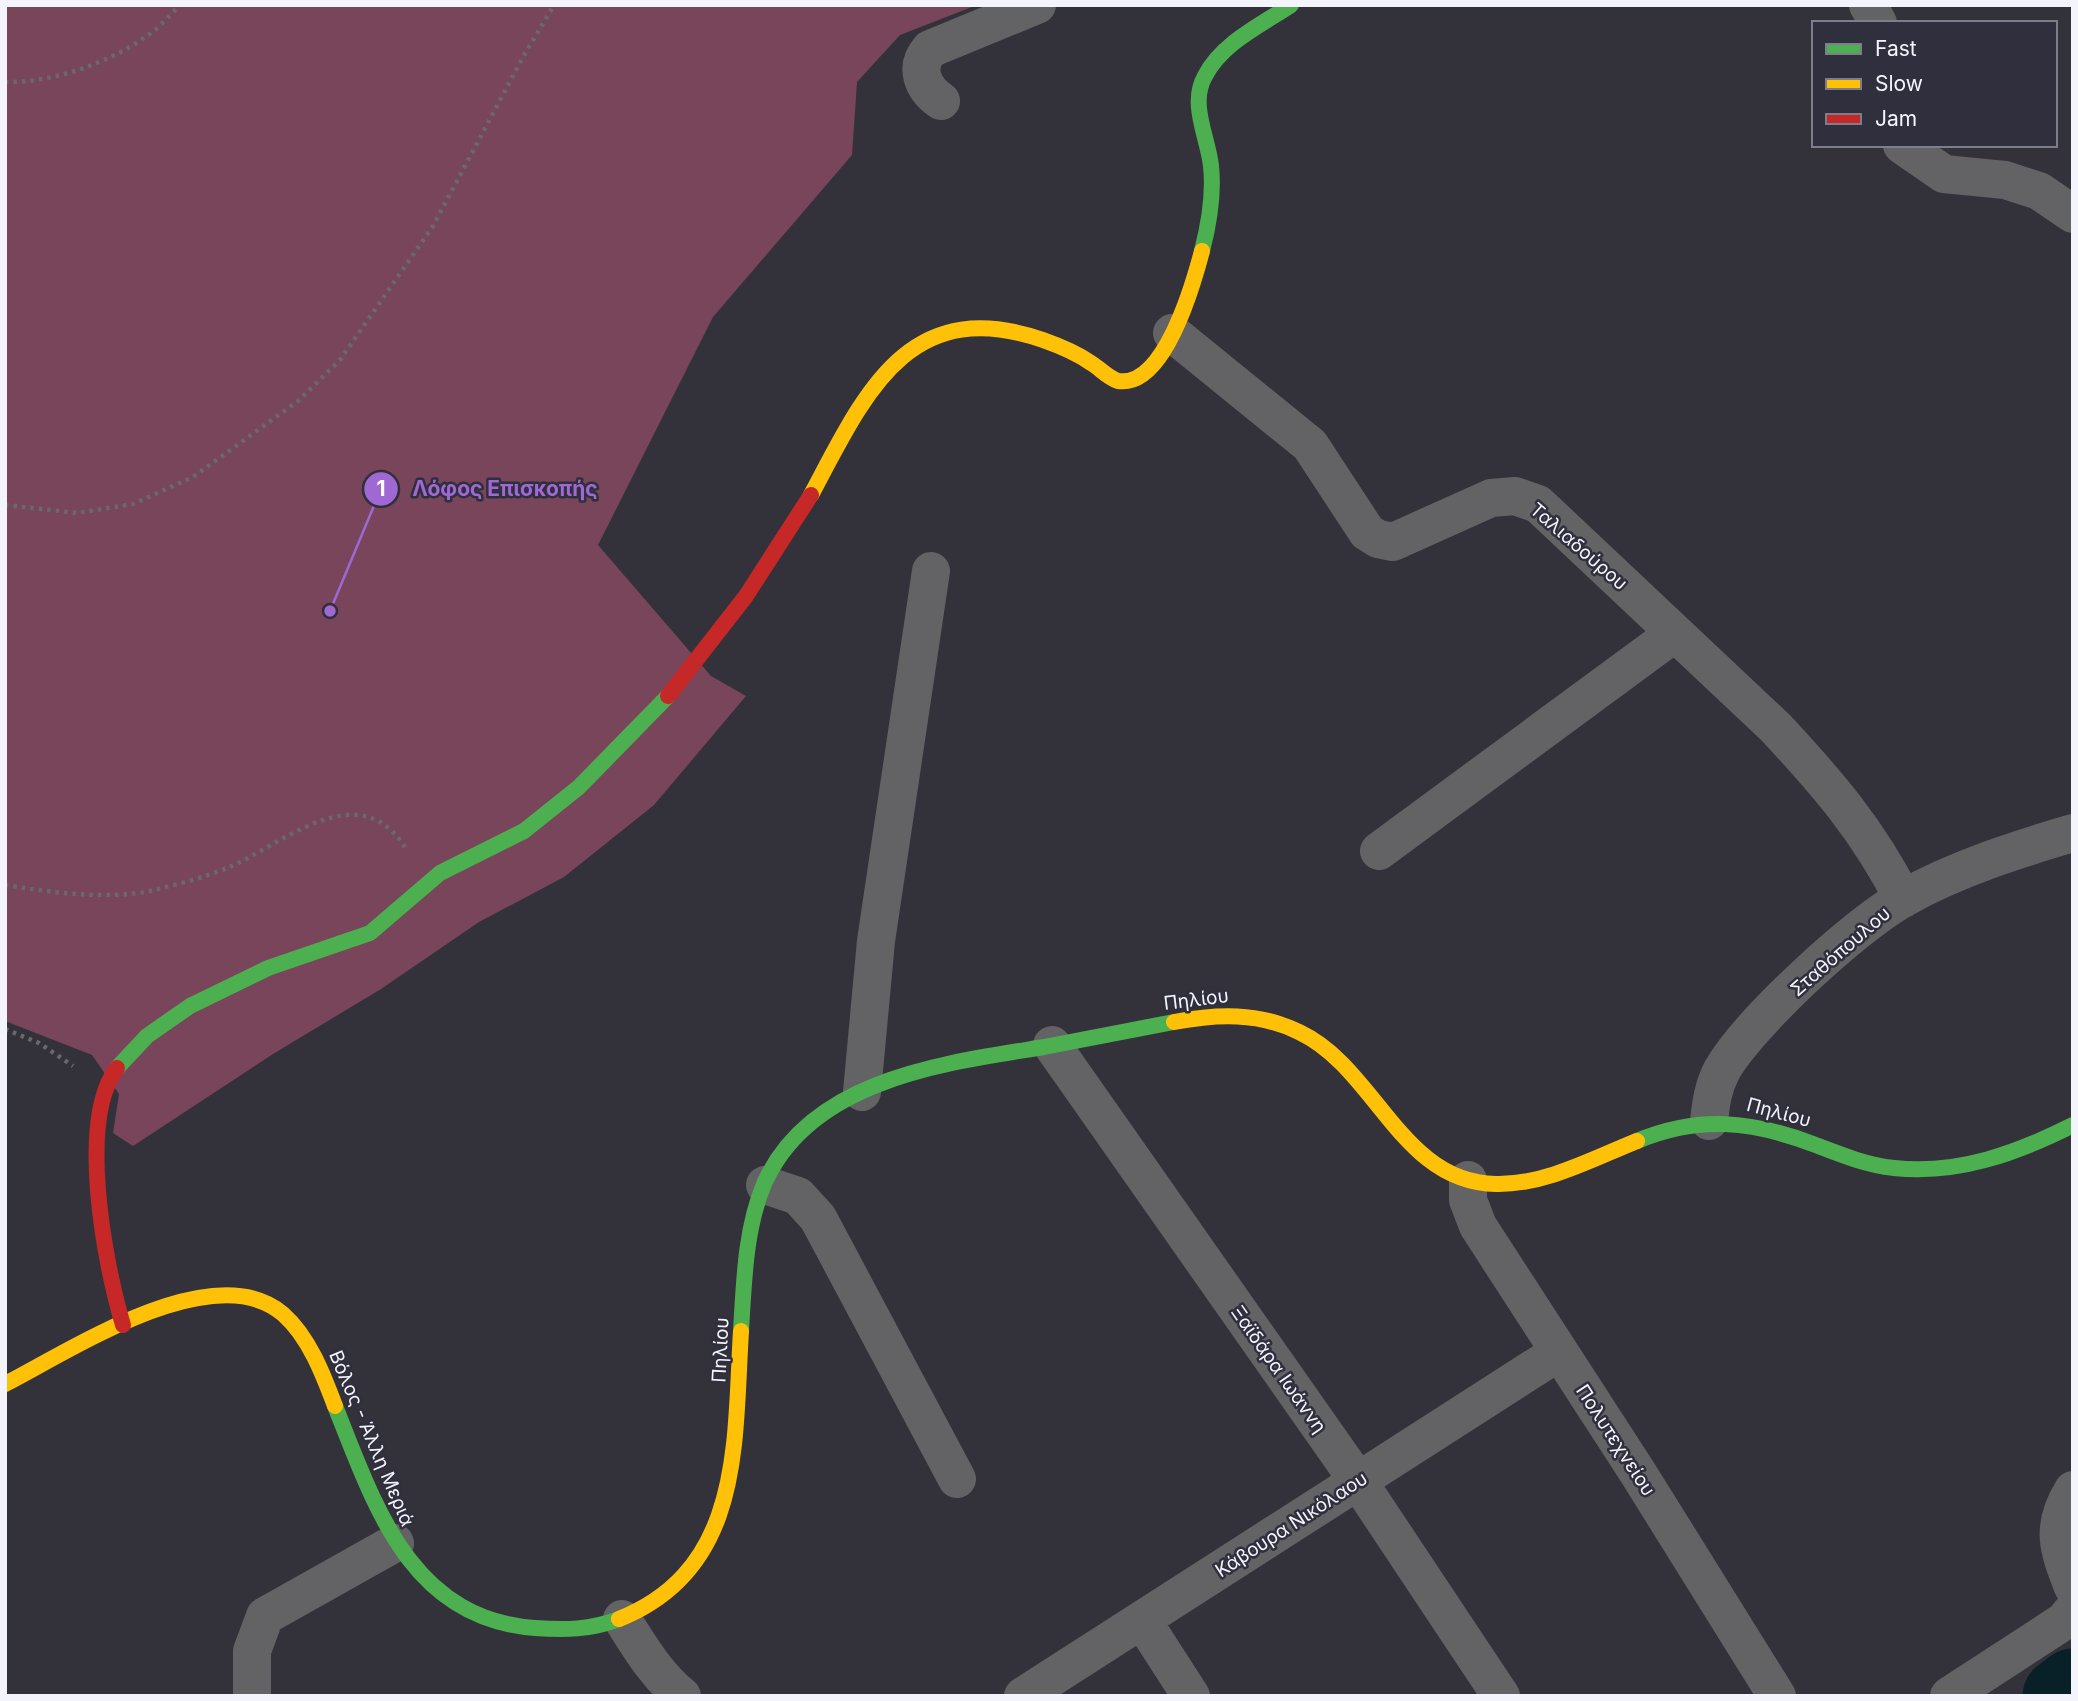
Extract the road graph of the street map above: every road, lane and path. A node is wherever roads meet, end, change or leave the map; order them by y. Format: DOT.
graph roads {
  1 [pos="180,5"];
  2 [pos="554,5"];
  3 [pos="1037,5"];
  4 [pos="1291,5"];
  5 [pos="1868,5"];
  6 [pos="1877,21"];
  7 [pos="5,82"];
  8 [pos="942,101"];
  9 [pos="1905,147"];
  10 [pos="2073,214"];
  11 [pos="1172,333"];
  12 [pos="5,505"];
  13 [pos="931,571"];
  14 [pos="1675,633"];
  15 [pos="2073,833"];
  16 [pos="1378,851"];
  17 [pos="427,882"];
  18 [pos="5,885"];
  19 [pos="1903,899"];
  20 [pos="5,1029"];
  21 [pos="1052,1045"];
  22 [pos="105,1088"];
  23 [pos="862,1092"];
  24 [pos="1709,1121"];
  25 [pos="2066,1138"];
  26 [pos="1468,1180"];
  27 [pos="765,1185"];
  28 [pos="123,1325"];
  29 [pos="1559,1352"];
  30 [pos="5,1384"];
  31 [pos="957,1479"];
  32 [pos="1358,1481"];
  33 [pos="2073,1490"];
  34 [pos="395,1543"];
  35 [pos="2073,1587"];
  36 [pos="2073,1610"];
  37 [pos="622,1619"];
  38 [pos="1143,1620"];
  39 [pos="253,1696"];
  40 [pos="682,1696"];
  41 [pos="1023,1696"];
  42 [pos="1191,1696"];
  43 [pos="1501,1696"];
  44 [pos="1777,1696"];
  45 [pos="1948,1696"];
  1 -- 7 [label="path"];
  2 -- 12 [label="path"];
  3 -- 8 [label="street"];
  4 -- 11 [label="main road"];
  5 -- 6 [label="street"];
  9 -- 10 [label="street"];
  11 -- 14 [label="street, Ταλιαδούρου"];
  11 -- 17 [label="main road"];
  13 -- 23 [label="street"];
  14 -- 16 [label="street"];
  14 -- 19 [label="street, Ταλιαδούρου"];
  15 -- 19 [label="street, Σταθόπουλου"];
  17 -- 18 [label="path"];
  17 -- 22 [label="main road"];
  19 -- 24 [label="street, Σταθόπουλου"];
  20 -- 22 [label="path"];
  21 -- 23 [label="main road, Πηλίου"];
  21 -- 26 [label="main road, Πηλίου"];
  21 -- 32 [label="street, Ξαϊδάρα Ιωάννη"];
  22 -- 28 [label="main road"];
  23 -- 27 [label="main road, Πηλίου"];
  24 -- 25 [label="main road, Πηλίου"];
  24 -- 26 [label="main road, Πηλίου"];
  26 -- 29 [label="street, Πολυτεχνείου"];
  27 -- 31 [label="street"];
  27 -- 37 [label="main road, Πηλίου"];
  28 -- 30 [label="main road, Βόλος - Άλλη Μεριά"];
  28 -- 34 [label="main road, Βόλος - Άλλη Μεριά"];
  29 -- 32 [label="street, Κάβουρα Νικόλαου"];
  29 -- 44 [label="street, Πολυτεχνείου"];
  32 -- 38 [label="street, Κάβουρα Νικόλαου"];
  32 -- 43 [label="street, Ξαϊδάρα Ιωάννη"];
  33 -- 35 [label="street"];
  34 -- 37 [label="main road, Βόλος - Άλλη Μεριά"];
  34 -- 39 [label="street"];
  36 -- 45 [label="street"];
  37 -- 40 [label="street"];
  38 -- 41 [label="street, Κάβουρα Νικόλαου"];
  38 -- 42 [label="street"];
}
